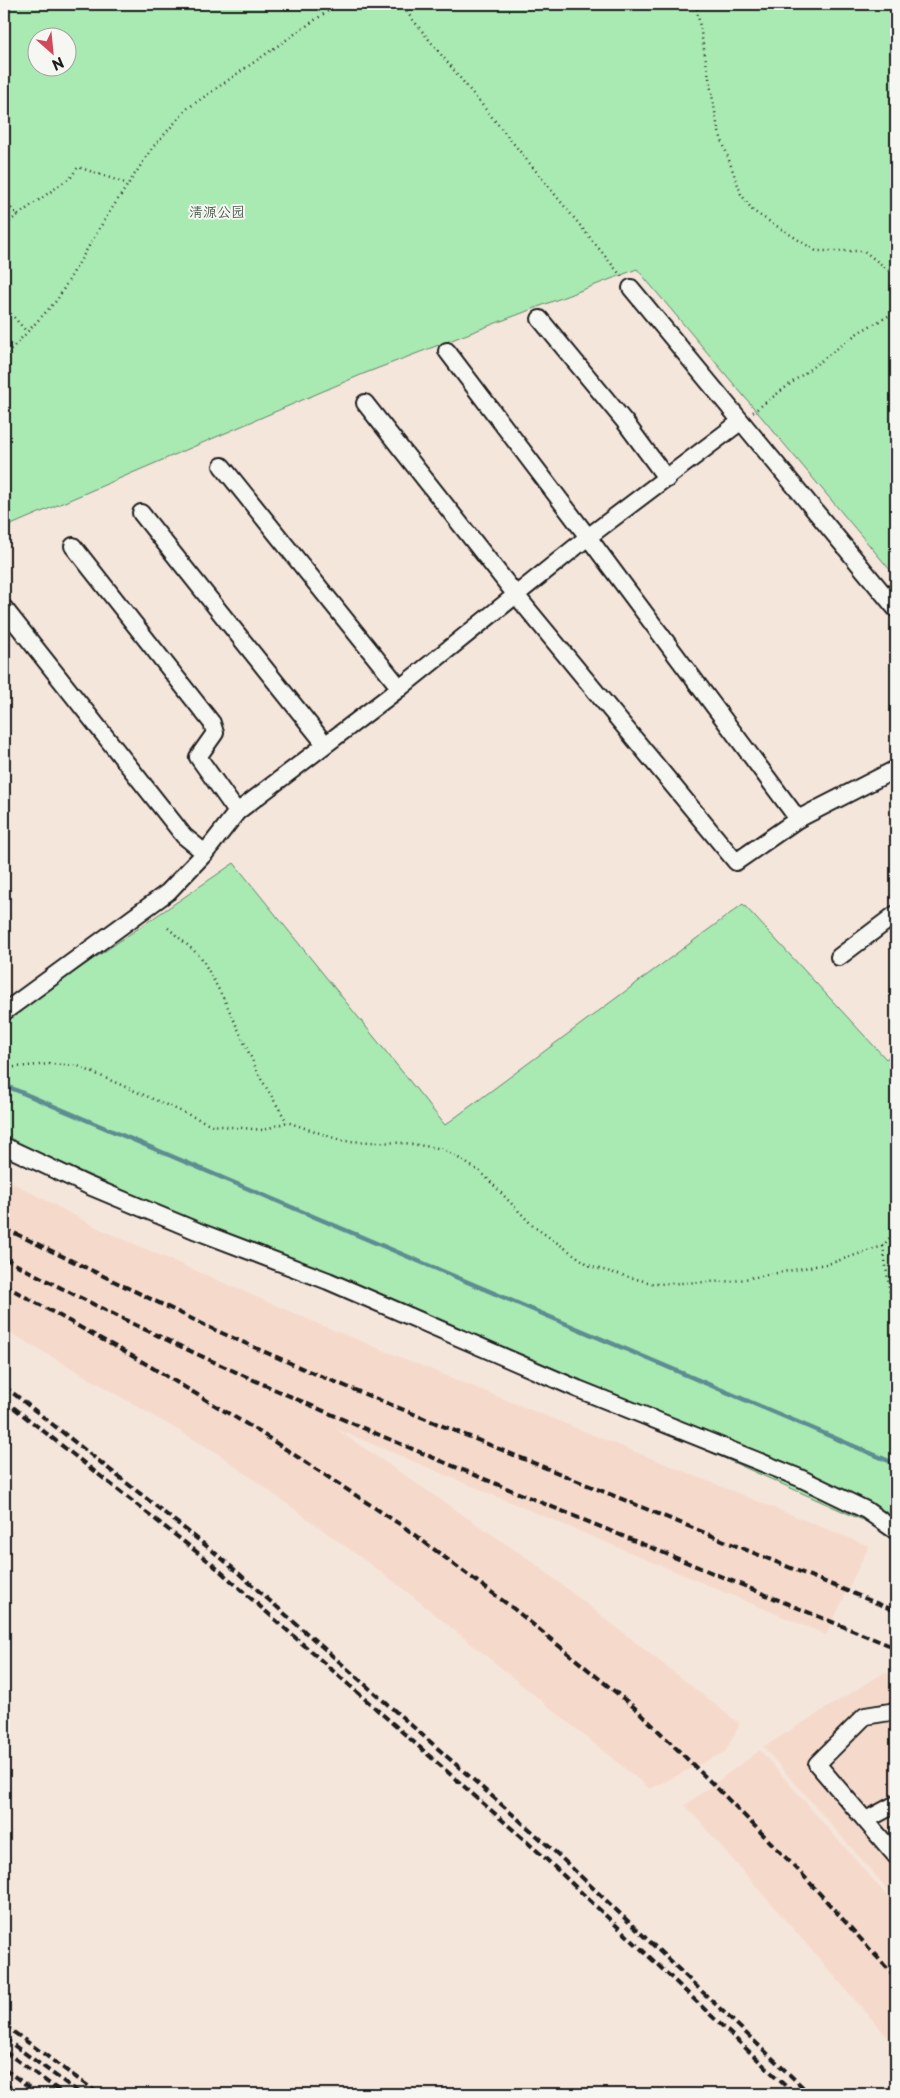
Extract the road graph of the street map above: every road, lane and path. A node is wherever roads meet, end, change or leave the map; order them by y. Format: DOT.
graph roads {
  1 [pos="338,4"];
  2 [pos="400,4"];
  3 [pos="696,4"];
  4 [pos="128,184"];
  5 [pos="4,201"];
  6 [pos="18,215"];
  7 [pos="4,226"];
  8 [pos="896,276"];
  9 [pos="631,288"];
  10 [pos="4,306"];
  11 [pos="896,312"];
  12 [pos="540,319"];
  13 [pos="27,332"];
  14 [pos="447,351"];
  15 [pos="4,357"];
  16 [pos="365,403"];
  17 [pos="740,422"];
  18 [pos="222,466"];
  19 [pos="667,479"];
  20 [pos="141,514"];
  21 [pos="588,537"];
  22 [pos="73,546"];
  23 [pos="516,595"];
  24 [pos="4,608"];
  25 [pos="896,609"];
  26 [pos="400,688"];
  27 [pos="325,744"];
  28 [pos="896,769"];
  29 [pos="237,812"];
  30 [pos="798,819"];
  31 [pos="205,853"];
  32 [pos="896,914"];
  33 [pos="168,928"];
  34 [pos="839,957"];
  35 [pos="4,1012"];
  36 [pos="4,1068"];
  37 [pos="288,1122"];
  38 [pos="4,1146"];
  39 [pos="896,1230"];
  40 [pos="882,1246"];
  41 [pos="896,1313"];
  42 [pos="896,1531"];
  43 [pos="896,1714"];
  44 [pos="896,1804"];
  45 [pos="866,1820"];
  46 [pos="896,1856"];
  1 -- 4 [label="path"];
  2 -- 9 [label="path"];
  3 -- 8 [label="path"];
  4 -- 6 [label="path"];
  4 -- 13 [label="path"];
  5 -- 6 [label="path"];
  6 -- 7 [label="path"];
  9 -- 17 [label="street"];
  10 -- 13 [label="path"];
  11 -- 17 [label="path"];
  12 -- 19 [label="street"];
  13 -- 15 [label="path"];
  14 -- 21 [label="street"];
  16 -- 23 [label="street"];
  17 -- 19 [label="street"];
  17 -- 25 [label="street"];
  18 -- 26 [label="street"];
  19 -- 21 [label="street"];
  20 -- 27 [label="street"];
  21 -- 23 [label="street"];
  21 -- 30 [label="street"];
  22 -- 29 [label="street"];
  23 -- 26 [label="street"];
  23 -- 30 [label="street"];
  24 -- 31 [label="street"];
  26 -- 27 [label="street"];
  27 -- 29 [label="street"];
  28 -- 30 [label="street"];
  29 -- 31 [label="street"];
  31 -- 35 [label="street"];
  32 -- 34 [label="street"];
  33 -- 37 [label="path"];
  36 -- 37 [label="path"];
  37 -- 40 [label="path"];
  38 -- 42 [label="street"];
  39 -- 40 [label="path"];
  40 -- 41 [label="path"];
  43 -- 45 [label="street"];
  44 -- 45 [label="street"];
  45 -- 46 [label="street"];
}
